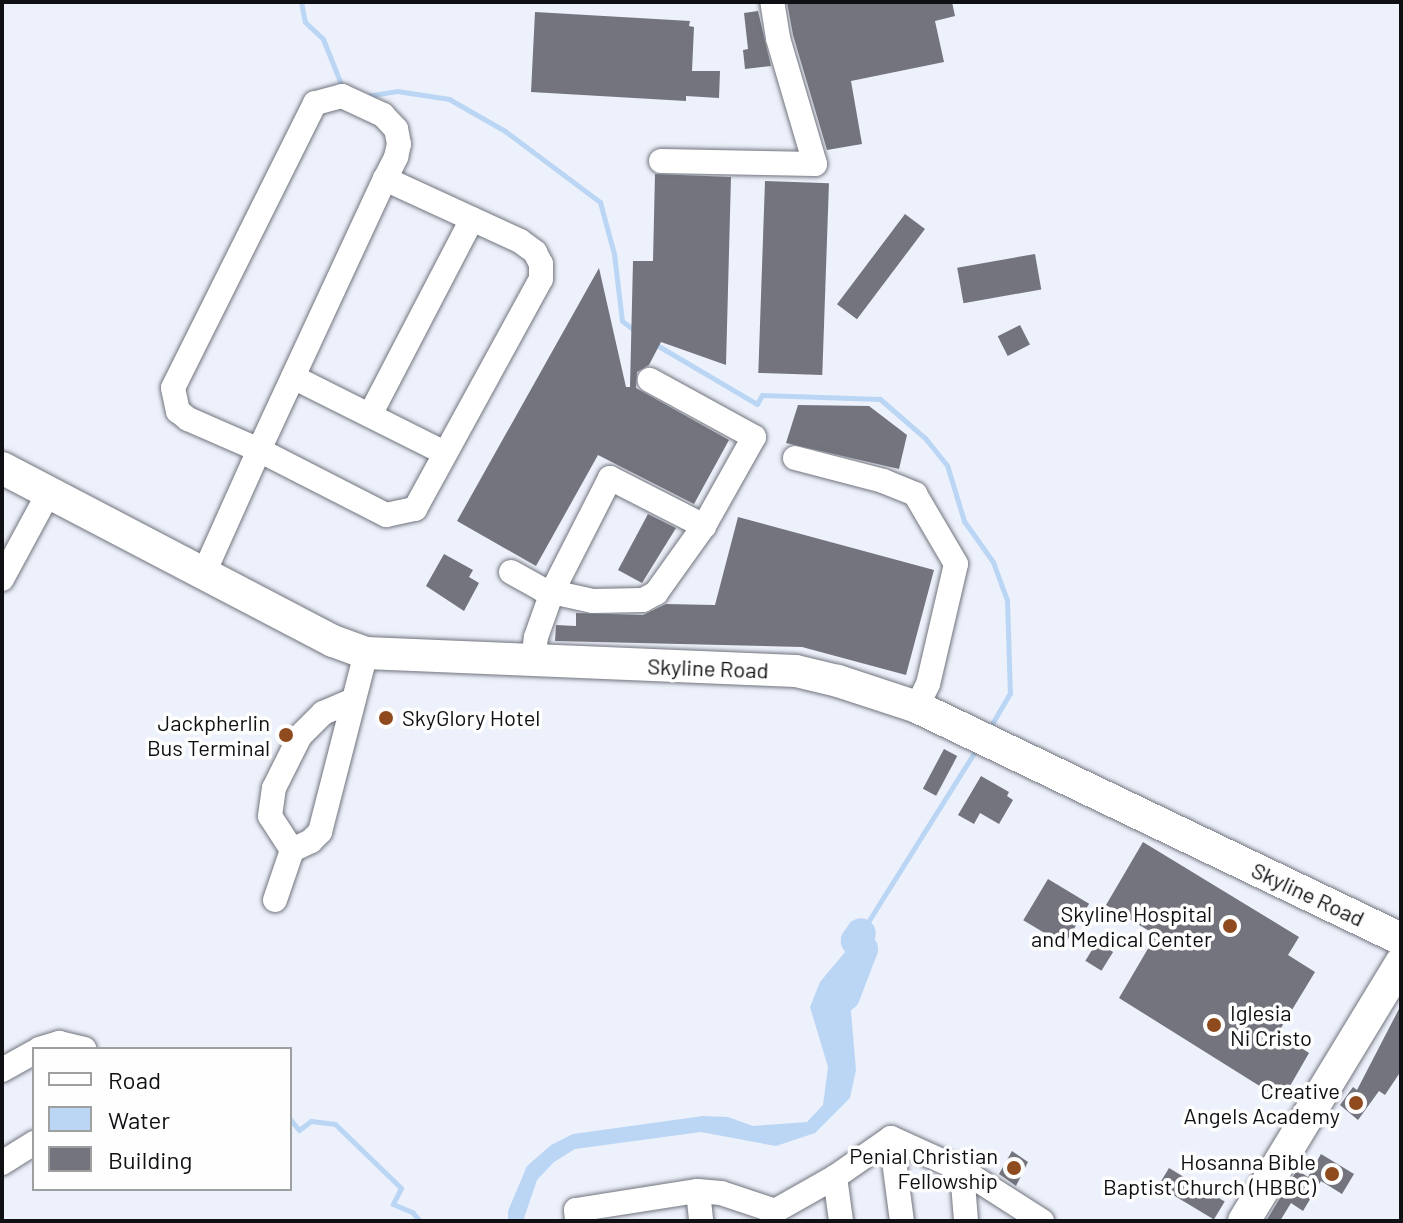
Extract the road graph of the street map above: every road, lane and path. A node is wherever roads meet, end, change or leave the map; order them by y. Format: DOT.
graph roads {
  1 [pos="772,2"];
  2 [pos="661,161"];
  3 [pos="385,179"];
  4 [pos="472,219"];
  5 [pos="293,377"];
  6 [pos="650,380"];
  7 [pos="370,415"];
  8 [pos="259,450"];
  9 [pos="445,453"];
  10 [pos="795,458"];
  11 [pos="2,468"];
  12 [pos="49,492"];
  13 [pos="704,526"];
  14 [pos="511,572"];
  15 [pos="204,573"];
  16 [pos="2,579"];
  17 [pos="552,592"];
  18 [pos="366,653"];
  19 [pos="533,661"];
  20 [pos="353,700"];
  21 [pos="917,707"];
  22 [pos="292,850"];
  23 [pos="275,900"];
  24 [pos="1401,939"];
  25 [pos="1401,963"];
  26 [pos="46,1047"];
  27 [pos="76,1047"];
  28 [pos="32,1052"];
  29 [pos="3,1067"];
  30 [pos="891,1138"];
  31 [pos="32,1144"];
  32 [pos="2,1163"];
  33 [pos="962,1170"];
  34 [pos="835,1177"];
  35 [pos="698,1191"];
  36 [pos="638,1211"];
  37 [pos="775,1216"];
  38 [pos="1032,1217"];
  39 [pos="1249,1219"];
  40 [pos="577,1221"];
  41 [pos="701,1221"];
  42 [pos="841,1221"];
  43 [pos="902,1221"];
  44 [pos="966,1221"];
  1 -- 2 [label="street"];
  3 -- 4 [label="street"];
  3 -- 5 [label="street"];
  3 -- 8 [label="street"];
  4 -- 7 [label="street"];
  4 -- 9 [label="street"];
  5 -- 7 [label="street"];
  5 -- 8 [label="street"];
  6 -- 13 [label="street"];
  7 -- 9 [label="street"];
  8 -- 9 [label="street"];
  8 -- 15 [label="street"];
  10 -- 21 [label="street"];
  11 -- 12 [label="main road, Skyline Road"];
  12 -- 15 [label="main road, Skyline Road"];
  12 -- 16 [label="street"];
  13 -- 17 [label="street"];
  13 -- 17 [label="street"];
  14 -- 17 [label="street"];
  15 -- 18 [label="main road, Skyline Road"];
  17 -- 19 [label="street"];
  18 -- 19 [label="main road, Skyline Road"];
  18 -- 20 [label="street"];
  19 -- 21 [label="main road, Skyline Road"];
  20 -- 22 [label="street"];
  20 -- 22 [label="street"];
  21 -- 24 [label="main road, Skyline Road"];
  22 -- 23 [label="street"];
  25 -- 39 [label="main road"];
  26 -- 27 [label="street"];
  28 -- 29 [label="street"];
  30 -- 33 [label="street"];
  30 -- 34 [label="street"];
  30 -- 43 [label="street"];
  31 -- 32 [label="street"];
  33 -- 38 [label="street"];
  33 -- 44 [label="street"];
  34 -- 37 [label="street"];
  34 -- 42 [label="street"];
  35 -- 36 [label="street"];
  35 -- 37 [label="street"];
  35 -- 41 [label="street"];
  36 -- 40 [label="street"];
}
